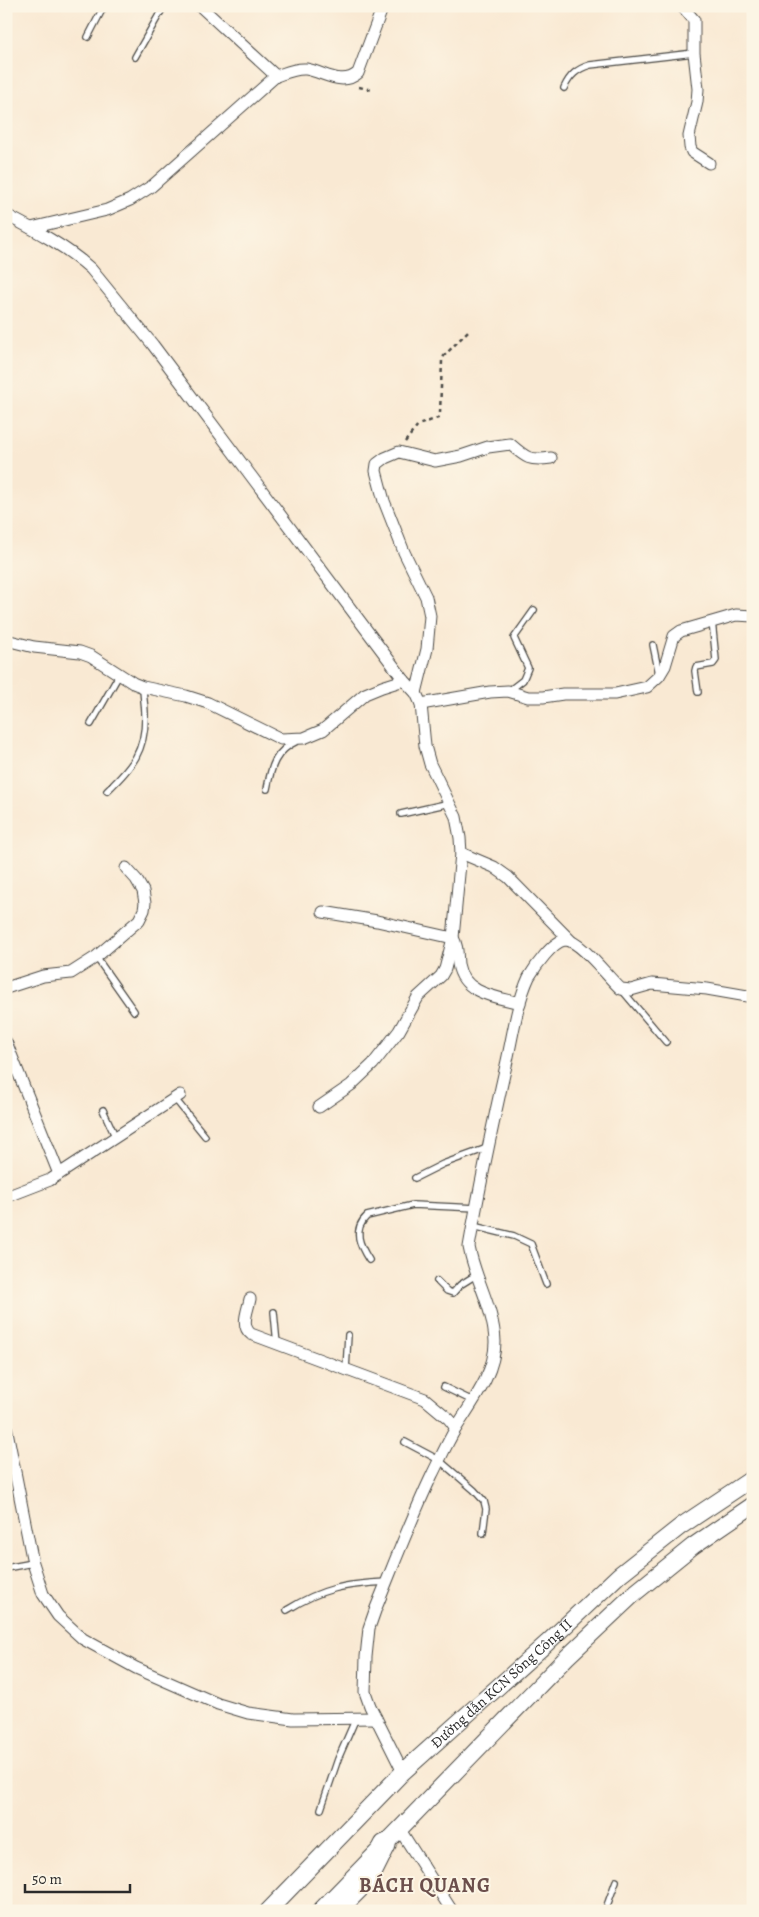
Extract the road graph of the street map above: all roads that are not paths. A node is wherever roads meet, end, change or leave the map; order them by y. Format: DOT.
graph roads {
  1 [pos="104,6"];
  2 [pos="164,6"];
  3 [pos="200,6"];
  4 [pos="383,6"];
  5 [pos="682,6"];
  6 [pos="88,37"];
  7 [pos="694,53"];
  8 [pos="135,57"];
  9 [pos="276,76"];
  10 [pos="564,88"];
  11 [pos="709,163"];
  12 [pos="6,215"];
  13 [pos="31,228"];
  14 [pos="551,458"];
  15 [pos="534,610"];
  16 [pos="753,616"];
  17 [pos="712,621"];
  18 [pos="6,640"];
  19 [pos="653,645"];
  20 [pos="120,675"];
  21 [pos="659,676"];
  22 [pos="404,680"];
  23 [pos="143,687"];
  24 [pos="508,692"];
  25 [pos="698,692"];
  26 [pos="416,693"];
  27 [pos="421,704"];
  28 [pos="91,724"];
  29 [pos="304,738"];
  30 [pos="267,789"];
  31 [pos="107,791"];
  32 [pos="450,803"];
  33 [pos="401,814"];
  34 [pos="461,853"];
  35 [pos="126,868"];
  36 [pos="323,912"];
  37 [pos="453,938"];
  38 [pos="571,941"];
  39 [pos="96,957"];
  40 [pos="6,988"];
  41 [pos="621,990"];
  42 [pos="753,997"];
  43 [pos="520,1003"];
  44 [pos="134,1011"];
  45 [pos="6,1042"];
  46 [pos="666,1042"];
  47 [pos="178,1097"];
  48 [pos="319,1107"];
  49 [pos="103,1110"];
  50 [pos="205,1136"];
  51 [pos="116,1138"];
  52 [pos="487,1148"];
  53 [pos="59,1174"];
  54 [pos="415,1178"];
  55 [pos="6,1196"];
  56 [pos="477,1208"];
  57 [pos="473,1226"];
  58 [pos="370,1260"];
  59 [pos="476,1275"];
  60 [pos="437,1281"];
  61 [pos="546,1284"];
  62 [pos="250,1299"];
  63 [pos="274,1312"];
  64 [pos="348,1335"];
  65 [pos="277,1344"];
  66 [pos="346,1370"];
  67 [pos="444,1387"];
  68 [pos="473,1400"];
  69 [pos="6,1426"];
  70 [pos="456,1428"];
  71 [pos="405,1442"];
  72 [pos="439,1460"];
  73 [pos="747,1481"];
  74 [pos="753,1499"];
  75 [pos="753,1505"];
  76 [pos="483,1533"];
  77 [pos="33,1564"];
  78 [pos="6,1568"];
  79 [pos="387,1582"];
  80 [pos="287,1610"];
  81 [pos="356,1718"];
  82 [pos="376,1718"];
  83 [pos="403,1772"];
  84 [pos="321,1809"];
  85 [pos="393,1837"];
  86 [pos="616,1882"];
  87 [pos="268,1911"];
  88 [pos="320,1911"];
  89 [pos="340,1911"];
  90 [pos="452,1911"];
  91 [pos="605,1911"];
  1 -- 6 [label="lane"];
  2 -- 8 [label="lane"];
  3 -- 9 [label="street"];
  4 -- 9 [label="street"];
  5 -- 7 [label="street"];
  7 -- 10 [label="lane"];
  7 -- 11 [label="street"];
  9 -- 13 [label="street"];
  12 -- 13 [label="street"];
  13 -- 22 [label="street"];
  14 -- 26 [label="street"];
  15 -- 24 [label="lane"];
  16 -- 17 [label="street"];
  17 -- 21 [label="street"];
  17 -- 25 [label="lane"];
  18 -- 20 [label="street"];
  19 -- 21 [label="lane"];
  20 -- 23 [label="street"];
  20 -- 28 [label="lane"];
  21 -- 24 [label="street"];
  22 -- 26 [label="street"];
  22 -- 29 [label="street"];
  23 -- 29 [label="street"];
  23 -- 31 [label="lane"];
  24 -- 27 [label="street"];
  26 -- 27 [label="street"];
  27 -- 32 [label="street"];
  29 -- 30 [label="lane"];
  32 -- 33 [label="lane"];
  32 -- 34 [label="street"];
  34 -- 37 [label="street"];
  34 -- 38 [label="street"];
  35 -- 39 [label="street"];
  36 -- 37 [label="street"];
  37 -- 43 [label="street"];
  37 -- 48 [label="street"];
  38 -- 41 [label="street"];
  38 -- 43 [label="street"];
  39 -- 40 [label="street"];
  39 -- 44 [label="lane"];
  41 -- 42 [label="street"];
  41 -- 46 [label="lane"];
  43 -- 52 [label="street"];
  45 -- 53 [label="street"];
  47 -- 50 [label="lane"];
  47 -- 51 [label="street"];
  49 -- 51 [label="lane"];
  51 -- 53 [label="street"];
  52 -- 54 [label="lane"];
  52 -- 56 [label="street"];
  53 -- 55 [label="street"];
  56 -- 57 [label="street"];
  56 -- 58 [label="lane"];
  57 -- 59 [label="street"];
  57 -- 61 [label="lane"];
  59 -- 60 [label="lane"];
  59 -- 68 [label="street"];
  62 -- 65 [label="street"];
  63 -- 65 [label="lane"];
  64 -- 66 [label="lane"];
  65 -- 66 [label="street"];
  66 -- 70 [label="street"];
  67 -- 68 [label="lane"];
  68 -- 70 [label="street"];
  69 -- 77 [label="street"];
  70 -- 72 [label="street"];
  71 -- 72 [label="lane"];
  72 -- 76 [label="lane"];
  72 -- 79 [label="street"];
  73 -- 74 [label="street"];
  73 -- 83 [label="street, Đường dẫn KCN Sông Công II"];
  75 -- 85 [label="street, Đường dẫn KCN Sông Công II"];
  77 -- 78 [label="lane"];
  77 -- 81 [label="street"];
  79 -- 80 [label="lane"];
  79 -- 82 [label="street"];
  81 -- 82 [label="street"];
  81 -- 84 [label="lane"];
  82 -- 83 [label="street"];
  83 -- 87 [label="street, Đường dẫn KCN Sông Công II"];
  85 -- 88 [label="street, Đường dẫn KCN Sông Công II"];
  85 -- 89 [label="highway"];
  85 -- 90 [label="street"];
  86 -- 91 [label="lane"];
}
